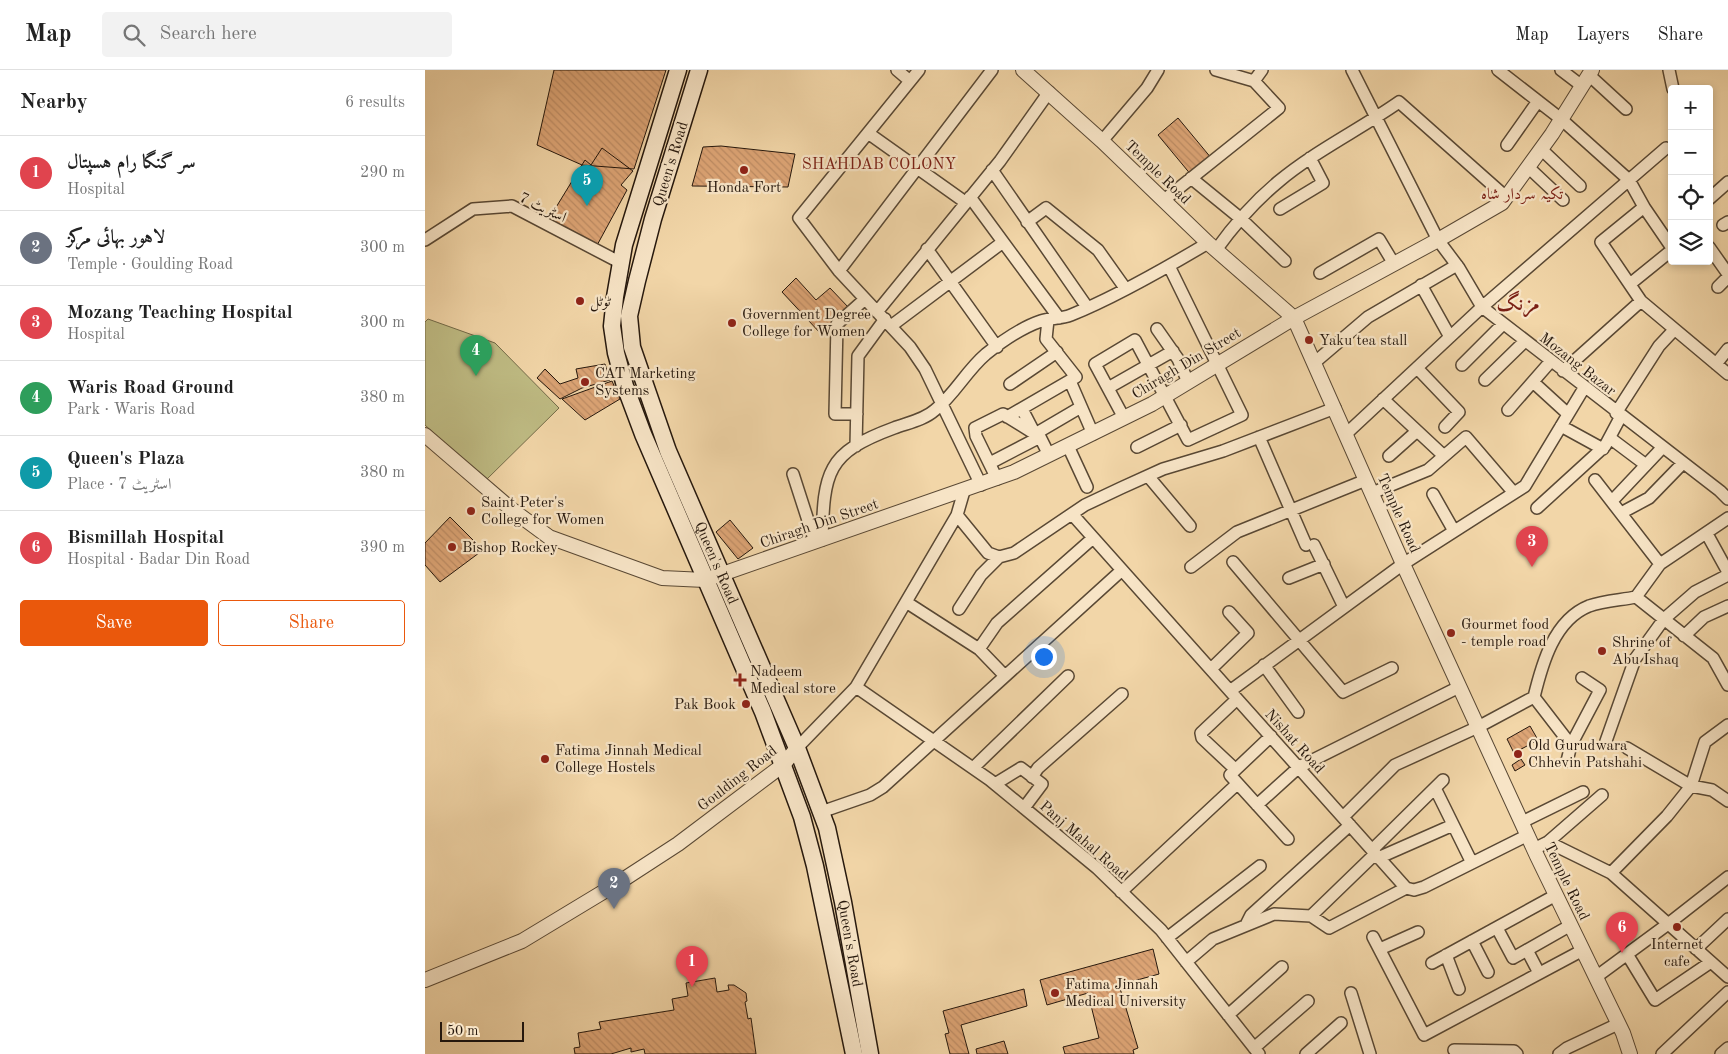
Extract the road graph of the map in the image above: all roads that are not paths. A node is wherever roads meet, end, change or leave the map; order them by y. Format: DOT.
graph roads {
  1 [pos="678,70"];
  2 [pos="699,70"];
  3 [pos="897,70"];
  4 [pos="919,70"];
  5 [pos="992,70"];
  6 [pos="1023,70"];
  7 [pos="1158,70"];
  8 [pos="1216,70"];
  9 [pos="1262,70"];
  10 [pos="1352,70"];
  11 [pos="1498,70"];
  12 [pos="1561,70"];
  13 [pos="1669,70"];
  14 [pos="1587,77"];
  15 [pos="910,81"];
  16 [pos="1254,81"];
  17 [pos="1672,85"];
  18 [pos="1049,92"];
  19 [pos="1538,101"];
  20 [pos="1626,109"];
  21 [pos="1377,118"];
  22 [pos="1561,119"];
  23 [pos="868,133"];
  24 [pos="1102,140"];
  25 [pos="1507,145"];
  26 [pos="1541,149"];
  27 [pos="1668,151"];
  28 [pos="1310,158"];
  29 [pos="1528,167"];
  30 [pos="917,168"];
  31 [pos="992,170"];
  32 [pos="1191,178"];
  33 [pos="1629,180"];
  34 [pos="1728,182"];
  35 [pos="1580,186"];
  36 [pos="1713,195"];
  37 [pos="1506,197"];
  38 [pos="967,199"];
  39 [pos="1164,200"];
  40 [pos="1563,200"];
  41 [pos="1644,207"];
  42 [pos="1280,209"];
  43 [pos="1240,218"];
  44 [pos="1027,222"];
  45 [pos="425,240"];
  46 [pos="1438,240"];
  47 [pos="1003,242"];
  48 [pos="1668,243"];
  49 [pos="1212,246"];
  50 [pos="927,249"];
  51 [pos="1668,252"];
  52 [pos="1713,253"];
  53 [pos="1285,261"];
  54 [pos="621,263"];
  55 [pos="1393,264"];
  56 [pos="1457,265"];
  57 [pos="1169,266"];
  58 [pos="839,271"];
  59 [pos="1320,273"];
  60 [pos="1728,276"];
  61 [pos="950,282"];
  62 [pos="1630,284"];
  63 [pos="1421,285"];
  64 [pos="1125,288"];
  65 [pos="1718,288"];
  66 [pos="865,299"];
  67 [pos="1641,301"];
  68 [pos="1087,307"];
  69 [pos="1482,307"];
  70 [pos="1294,318"];
  71 [pos="884,319"];
  72 [pos="1054,319"];
  73 [pos="1503,324"];
  74 [pos="1157,329"];
  75 [pos="1674,330"];
  76 [pos="1450,337"];
  77 [pos="1525,341"];
  78 [pos="997,347"];
  79 [pos="1728,349"];
  80 [pos="1173,351"];
  81 [pos="1057,352"];
  82 [pos="1551,361"];
  83 [pos="1314,363"];
  84 [pos="1218,364"];
  85 [pos="1716,364"];
  86 [pos="1149,365"];
  87 [pos="1461,365"];
  88 [pos="1417,368"];
  89 [pos="1563,371"];
  90 [pos="1728,374"];
  91 [pos="1485,380"];
  92 [pos="1070,381"];
  93 [pos="1187,382"];
  94 [pos="1533,382"];
  95 [pos="1010,384"];
  96 [pos="1108,388"];
  97 [pos="1584,388"];
  98 [pos="1166,395"];
  99 [pos="1383,399"];
  100 [pos="941,404"];
  101 [pos="1081,407"];
  102 [pos="1335,408"];
  103 [pos="1022,409"];
  104 [pos="1508,410"];
  105 [pos="857,414"];
  106 [pos="1568,414"];
  107 [pos="1619,414"];
  108 [pos="1007,417"];
  109 [pos="1124,418"];
  110 [pos="1181,426"];
  111 [pos="1561,426"];
  112 [pos="1445,427"];
  113 [pos="1417,430"];
  114 [pos="1093,434"];
  115 [pos="1346,434"];
  116 [pos="425,435"];
  117 [pos="1037,436"];
  118 [pos="1259,437"];
  119 [pos="1610,438"];
  120 [pos="856,446"];
  121 [pos="1068,446"];
  122 [pos="1137,447"];
  123 [pos="1662,448"];
  124 [pos="1603,449"];
  125 [pos="1049,456"];
  126 [pos="1389,456"];
  127 [pos="1444,456"];
  128 [pos="989,463"];
  129 [pos="1683,463"];
  130 [pos="1645,465"];
  131 [pos="793,474"];
  132 [pos="1148,476"];
  133 [pos="997,479"];
  134 [pos="1366,480"];
  135 [pos="1595,480"];
  136 [pos="981,485"];
  137 [pos="1087,487"];
  138 [pos="965,491"];
  139 [pos="1372,493"];
  140 [pos="1514,493"];
  141 [pos="1433,494"];
  142 [pos="1728,499"];
  143 [pos="1612,501"];
  144 [pos="1537,508"];
  145 [pos="1291,510"];
  146 [pos="1621,513"];
  147 [pos="1072,514"];
  148 [pos="957,515"];
  149 [pos="1728,518"];
  150 [pos="1190,526"];
  151 [pos="1454,531"];
  152 [pos="1707,534"];
  153 [pos="1093,538"];
  154 [pos="819,541"];
  155 [pos="999,557"];
  156 [pos="1233,562"];
  157 [pos="1324,564"];
  158 [pos="1403,564"];
  159 [pos="1660,564"];
  160 [pos="1191,567"];
  161 [pos="1122,570"];
  162 [pos="722,574"];
  163 [pos="1728,574"];
  164 [pos="1289,578"];
  165 [pos="705,580"];
  166 [pos="1635,597"];
  167 [pos="906,602"];
  168 [pos="1728,606"];
  169 [pos="1344,607"];
  170 [pos="959,608"];
  171 [pos="1229,612"];
  172 [pos="1663,619"];
  173 [pos="1684,636"];
  174 [pos="1299,640"];
  175 [pos="979,649"];
  176 [pos="1264,665"];
  177 [pos="1392,668"];
  178 [pos="1211,670"];
  179 [pos="1005,676"];
  180 [pos="1068,676"];
  181 [pos="1582,678"];
  182 [pos="1728,685"];
  183 [pos="856,687"];
  184 [pos="1459,687"];
  185 [pos="1122,694"];
  186 [pos="1233,695"];
  187 [pos="1534,697"];
  188 [pos="1298,712"];
  189 [pos="1728,725"];
  190 [pos="1478,727"];
  191 [pos="1271,736"];
  192 [pos="933,740"];
  193 [pos="1606,741"];
  194 [pos="1571,745"];
  195 [pos="797,748"];
  196 [pos="1627,748"];
  197 [pos="1567,762"];
  198 [pos="783,765"];
  199 [pos="1299,767"];
  200 [pos="973,768"];
  201 [pos="1235,769"];
  202 [pos="1032,776"];
  203 [pos="995,784"];
  204 [pos="1237,784"];
  205 [pos="1691,786"];
  206 [pos="1583,792"];
  207 [pos="1602,795"];
  208 [pos="1728,801"];
  209 [pos="1257,805"];
  210 [pos="1025,808"];
  211 [pos="821,812"];
  212 [pos="1346,821"];
  213 [pos="1522,822"];
  214 [pos="1453,825"];
  215 [pos="1528,835"];
  216 [pos="1288,839"];
  217 [pos="1548,842"];
  218 [pos="1534,849"];
  219 [pos="1375,854"];
  220 [pos="1472,863"];
  221 [pos="1261,866"];
  222 [pos="1611,873"];
  223 [pos="1728,877"];
  224 [pos="1406,888"];
  225 [pos="1121,892"];
  226 [pos="1556,895"];
  227 [pos="1311,916"];
  228 [pos="1728,919"];
  229 [pos="1247,924"];
  230 [pos="1668,924"];
  231 [pos="1571,925"];
  232 [pos="1497,928"];
  233 [pos="1418,932"];
  234 [pos="1373,937"];
  235 [pos="1167,938"];
  236 [pos="1472,941"];
  237 [pos="1380,949"];
  238 [pos="1696,949"];
  239 [pos="1527,950"];
  240 [pos="1583,950"];
  241 [pos="1627,954"];
  242 [pos="1446,955"];
  243 [pos="1186,962"];
  244 [pos="1711,962"];
  245 [pos="1432,964"];
  246 [pos="1281,967"];
  247 [pos="1488,972"];
  248 [pos="1539,973"];
  249 [pos="1596,977"];
  250 [pos="1728,977"];
  251 [pos="425,980"];
  252 [pos="1459,989"];
  253 [pos="1728,992"];
  254 [pos="1351,993"];
  255 [pos="1308,1001"];
  256 [pos="1228,1015"];
  257 [pos="1341,1024"];
  258 [pos="1618,1024"];
  259 [pos="1728,1048"];
  260 [pos="1256,1051"];
  261 [pos="1452,1053"];
  262 [pos="854,1054"];
  263 [pos="870,1054"];
  264 [pos="1306,1054"];
  265 [pos="1370,1054"];
  266 [pos="1517,1054"];
  267 [pos="1559,1054"];
  268 [pos="1630,1054"];
  269 [pos="1662,1054"];
  270 [pos="1721,1054"];
  1 -- 54 [label="main road, Queen's Road"];
  2 -- 162 [label="main road, Queen's Road"];
  3 -- 15 [label="street"];
  4 -- 15 [label="street"];
  5 -- 30 [label="street"];
  6 -- 18 [label="street, Temple Road"];
  7 -- 24 [label="street"];
  8 -- 16 [label="street"];
  9 -- 16 [label="street"];
  10 -- 21 [label="street, Mozang Bazar"];
  11 -- 19 [label="street"];
  12 -- 14 [label="street"];
  13 -- 17 [label="street"];
  14 -- 20 [label="street"];
  14 -- 22 [label="street, Chiragh Din Street"];
  15 -- 23 [label="street"];
  16 -- 32 [label="street"];
  18 -- 24 [label="street, Temple Road"];
  18 -- 31 [label="street"];
  19 -- 22 [label="street"];
  19 -- 25 [label="street"];
  21 -- 28 [label="street"];
  21 -- 37 [label="street"];
  21 -- 46 [label="street, Mozang Bazar"];
  22 -- 26 [label="street, Chiragh Din Street"];
  22 -- 33 [label="street"];
  23 -- 30 [label="street"];
  23 -- 58 [label="street"];
  24 -- 39 [label="street, Temple Road"];
  26 -- 29 [label="street, Chiragh Din Street"];
  26 -- 35 [label="street"];
  27 -- 33 [label="street"];
  28 -- 42 [label="street"];
  28 -- 43 [label="street"];
  29 -- 37 [label="street, Chiragh Din Street"];
  29 -- 40 [label="street"];
  30 -- 38 [label="street"];
  30 -- 58 [label="street"];
  31 -- 38 [label="street"];
  31 -- 44 [label="street"];
  32 -- 39 [label="street"];
  32 -- 43 [label="street"];
  33 -- 41 [label="street"];
  33 -- 69 [label="street"];
  34 -- 36 [label="street"];
  37 -- 46 [label="street, Chiragh Din Street"];
  38 -- 47 [label="street"];
  38 -- 50 [label="street"];
  39 -- 49 [label="street, Temple Road"];
  41 -- 48 [label="street"];
  41 -- 62 [label="street"];
  43 -- 49 [label="street"];
  43 -- 53 [label="street"];
  44 -- 64 [label="street"];
  44 -- 68 [label="street"];
  45 -- 54 [label="street, اسٹریٹ 7"];
  46 -- 55 [label="street, Chiragh Din Street"];
  46 -- 56 [label="street, Mozang Bazar"];
  47 -- 61 [label="street"];
  47 -- 72 [label="street"];
  49 -- 57 [label="street"];
  49 -- 70 [label="street, Temple Road"];
  50 -- 61 [label="street"];
  50 -- 71 [label="street"];
  51 -- 62 [label="street"];
  52 -- 60 [label="street"];
  54 -- 165 [label="main road, Queen's Road"];
  55 -- 59 [label="street"];
  55 -- 70 [label="street, Chiragh Din Street"];
  56 -- 63 [label="street"];
  56 -- 69 [label="street, Mozang Bazar"];
  57 -- 64 [label="street"];
  57 -- 84 [label="street"];
  58 -- 66 [label="street"];
  60 -- 65 [label="street"];
  61 -- 71 [label="street"];
  61 -- 78 [label="street"];
  62 -- 67 [label="street"];
  63 -- 76 [label="street"];
  63 -- 83 [label="street"];
  64 -- 68 [label="street"];
  66 -- 71 [label="street"];
  66 -- 105 [label="street"];
  67 -- 75 [label="street"];
  67 -- 89 [label="street"];
  68 -- 72 [label="street"];
  69 -- 73 [label="street, Mozang Bazar"];
  69 -- 76 [label="street"];
  70 -- 83 [label="street, Temple Road"];
  70 -- 84 [label="street, Chiragh Din Street"];
  71 -- 100 [label="street"];
  71 -- 105 [label="street"];
  72 -- 78 [label="street"];
  72 -- 81 [label="street"];
  73 -- 77 [label="street, Mozang Bazar"];
  73 -- 87 [label="street"];
  74 -- 80 [label="street"];
  75 -- 85 [label="street"];
  75 -- 107 [label="street"];
  76 -- 88 [label="street"];
  77 -- 82 [label="street, Mozang Bazar"];
  77 -- 91 [label="street"];
  78 -- 100 [label="street"];
  79 -- 85 [label="street"];
  80 -- 86 [label="street"];
  80 -- 93 [label="street"];
  81 -- 92 [label="street"];
  81 -- 95 [label="street"];
  82 -- 89 [label="street, Mozang Bazar"];
  82 -- 94 [label="street"];
  83 -- 102 [label="street, Temple Road"];
  84 -- 93 [label="street, Chiragh Din Street"];
  84 -- 110 [label="street"];
  85 -- 90 [label="street"];
  86 -- 96 [label="street"];
  86 -- 96 [label="street"];
  86 -- 98 [label="street"];
  88 -- 99 [label="street"];
  88 -- 112 [label="street"];
  89 -- 97 [label="street, Mozang Bazar"];
  92 -- 101 [label="street"];
  92 -- 103 [label="street"];
  93 -- 98 [label="street, Chiragh Din Street"];
  94 -- 104 [label="street"];
  94 -- 106 [label="street"];
  96 -- 109 [label="street"];
  97 -- 106 [label="street"];
  97 -- 107 [label="street, Mozang Bazar"];
  98 -- 109 [label="street, Chiragh Din Street"];
  98 -- 110 [label="street"];
  99 -- 113 [label="street"];
  99 -- 115 [label="street"];
  100 -- 120 [label="street"];
  100 -- 136 [label="street"];
  101 -- 114 [label="street"];
  101 -- 117 [label="street"];
  102 -- 115 [label="street, Temple Road"];
  102 -- 118 [label="street"];
  103 -- 108 [label="street"];
  103 -- 117 [label="street"];
  105 -- 120 [label="street"];
  106 -- 111 [label="street"];
  107 -- 119 [label="street"];
  107 -- 123 [label="street, Mozang Bazar"];
  108 -- 117 [label="street"];
  108 -- 128 [label="street"];
  109 -- 114 [label="street, Chiragh Din Street"];
  110 -- 122 [label="street"];
  111 -- 124 [label="street"];
  111 -- 140 [label="street"];
  113 -- 126 [label="street"];
  113 -- 127 [label="street"];
  114 -- 121 [label="street, Chiragh Din Street"];
  115 -- 134 [label="street, Temple Road"];
  116 -- 165 [label="street"];
  117 -- 125 [label="street"];
  117 -- 128 [label="street"];
  118 -- 132 [label="street"];
  118 -- 145 [label="street"];
  119 -- 124 [label="street"];
  119 -- 130 [label="street"];
  120 -- 154 [label="street"];
  121 -- 125 [label="street, Chiragh Din Street"];
  121 -- 137 [label="street"];
  123 -- 129 [label="street, Mozang Bazar"];
  123 -- 130 [label="street"];
  124 -- 144 [label="street"];
  125 -- 133 [label="street, Chiragh Din Street"];
  127 -- 139 [label="street"];
  127 -- 140 [label="street"];
  128 -- 133 [label="street"];
  129 -- 142 [label="street, Mozang Bazar"];
  129 -- 146 [label="street"];
  130 -- 143 [label="street"];
  131 -- 154 [label="street"];
  132 -- 147 [label="street"];
  132 -- 150 [label="street"];
  133 -- 136 [label="street, Chiragh Din Street"];
  134 -- 139 [label="street, Temple Road"];
  134 -- 145 [label="street"];
  135 -- 143 [label="street"];
  136 -- 138 [label="street, Chiragh Din Street"];
  138 -- 148 [label="street, Goulding Road"];
  138 -- 154 [label="street, Chiragh Din Street"];
  139 -- 158 [label="street, Temple Road"];
  140 -- 151 [label="street"];
  141 -- 151 [label="street"];
  143 -- 146 [label="street"];
  145 -- 157 [label="street"];
  145 -- 160 [label="street"];
  146 -- 159 [label="street"];
  147 -- 153 [label="street, Nishat Road"];
  147 -- 155 [label="street"];
  148 -- 155 [label="street"];
  148 -- 167 [label="street, Goulding Road"];
  149 -- 152 [label="street"];
  151 -- 158 [label="street"];
  152 -- 159 [label="street"];
  152 -- 163 [label="street"];
  153 -- 161 [label="street, Nishat Road"];
  153 -- 175 [label="street"];
  154 -- 162 [label="street, Chiragh Din Street"];
  155 -- 170 [label="street"];
  156 -- 174 [label="street"];
  157 -- 164 [label="street"];
  157 -- 169 [label="street"];
  158 -- 169 [label="street"];
  158 -- 184 [label="street, Temple Road"];
  159 -- 166 [label="street"];
  161 -- 178 [label="street, Nishat Road"];
  161 -- 179 [label="street"];
  162 -- 165 [label="street, Chiragh Din Street"];
  162 -- 195 [label="main road, Queen's Road"];
  163 -- 172 [label="street"];
  165 -- 198 [label="main road, Queen's Road"];
  166 -- 172 [label="street"];
  166 -- 187 [label="street"];
  167 -- 175 [label="street"];
  167 -- 183 [label="street, Goulding Road"];
  168 -- 173 [label="street"];
  169 -- 174 [label="street"];
  171 -- 178 [label="street"];
  172 -- 173 [label="street"];
  172 -- 193 [label="street"];
  173 -- 182 [label="street"];
  174 -- 176 [label="street"];
  174 -- 177 [label="street"];
  175 -- 179 [label="street"];
  176 -- 186 [label="street"];
  176 -- 188 [label="street"];
  178 -- 186 [label="street, Nishat Road"];
  179 -- 192 [label="street"];
  180 -- 200 [label="street"];
  181 -- 194 [label="street"];
  183 -- 192 [label="street, Panj Mahal Road"];
  183 -- 195 [label="street, Goulding Road"];
  184 -- 190 [label="street, Temple Road"];
  184 -- 199 [label="street"];
  185 -- 202 [label="street"];
  186 -- 191 [label="street, Nishat Road"];
  186 -- 201 [label="street"];
  187 -- 190 [label="street"];
  187 -- 194 [label="street"];
  189 -- 205 [label="street"];
  190 -- 212 [label="street"];
  190 -- 213 [label="street, Temple Road"];
  191 -- 199 [label="street, Nishat Road"];
  191 -- 201 [label="street"];
  192 -- 200 [label="street, Panj Mahal Road"];
  192 -- 211 [label="street"];
  194 -- 197 [label="street"];
  195 -- 198 [label="street, Goulding Road"];
  195 -- 211 [label="main road, Queen's Road"];
  196 -- 205 [label="street"];
  198 -- 251 [label="street, Goulding Road"];
  198 -- 262 [label="main road, Queen's Road"];
  199 -- 209 [label="street"];
  199 -- 212 [label="street, Nishat Road"];
  200 -- 203 [label="street, Panj Mahal Road"];
  201 -- 204 [label="street"];
  202 -- 203 [label="street"];
  202 -- 210 [label="street"];
  203 -- 210 [label="street, Panj Mahal Road"];
  204 -- 209 [label="street"];
  204 -- 225 [label="street"];
  205 -- 208 [label="street"];
  205 -- 222 [label="street"];
  206 -- 213 [label="street"];
  207 -- 217 [label="street"];
  209 -- 216 [label="street"];
  210 -- 225 [label="street, Panj Mahal Road"];
  211 -- 263 [label="main road, Queen's Road"];
  212 -- 219 [label="street, Nishat Road"];
  212 -- 229 [label="street"];
  213 -- 215 [label="street, Temple Road"];
  214 -- 219 [label="street"];
  214 -- 219 [label="street"];
  214 -- 220 [label="street"];
  215 -- 218 [label="street, Temple Road"];
  215 -- 220 [label="street"];
  217 -- 218 [label="street"];
  217 -- 222 [label="street"];
  218 -- 226 [label="street, Temple Road"];
  219 -- 224 [label="street, Nishat Road"];
  219 -- 227 [label="street"];
  220 -- 224 [label="street"];
  221 -- 235 [label="street"];
  222 -- 230 [label="street"];
  223 -- 230 [label="street"];
  224 -- 227 [label="street"];
  225 -- 235 [label="street, Panj Mahal Road"];
  226 -- 231 [label="street, Temple Road"];
  226 -- 232 [label="street"];
  227 -- 229 [label="street"];
  228 -- 238 [label="street"];
  229 -- 243 [label="street"];
  230 -- 238 [label="street"];
  230 -- 241 [label="street"];
  231 -- 239 [label="street"];
  231 -- 240 [label="street, Temple Road"];
  232 -- 236 [label="street"];
  232 -- 239 [label="street"];
  233 -- 237 [label="street"];
  234 -- 237 [label="street"];
  235 -- 243 [label="street, Panj Mahal Road"];
  236 -- 242 [label="street"];
  236 -- 247 [label="street"];
  237 -- 248 [label="street"];
  238 -- 244 [label="street"];
  239 -- 248 [label="street"];
  240 -- 248 [label="street"];
  240 -- 249 [label="street, Temple Road"];
  241 -- 244 [label="street"];
  241 -- 249 [label="street"];
  242 -- 245 [label="street"];
  242 -- 252 [label="street"];
  243 -- 256 [label="street, Panj Mahal Road"];
  244 -- 250 [label="street"];
  246 -- 256 [label="street"];
  249 -- 258 [label="street, Temple Road"];
  253 -- 269 [label="street"];
  254 -- 265 [label="street"];
  255 -- 260 [label="street"];
  256 -- 260 [label="street, Panj Mahal Road"];
  257 -- 264 [label="street"];
  258 -- 267 [label="street"];
  258 -- 268 [label="street, Temple Road"];
  259 -- 270 [label="street"];
  261 -- 266 [label="street"];
}
